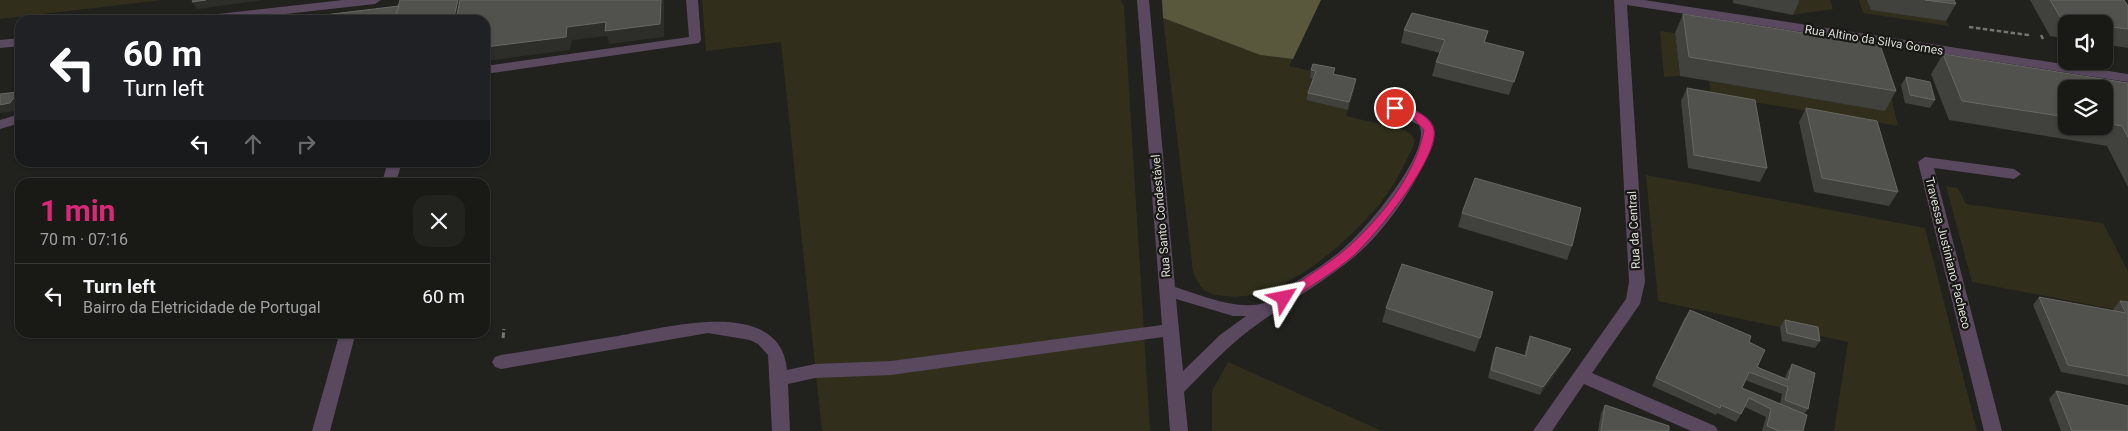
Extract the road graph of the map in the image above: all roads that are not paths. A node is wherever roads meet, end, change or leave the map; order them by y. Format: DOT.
graph roads {
  1 [pos="375,0"];
  2 [pos="692,0"];
  3 [pos="1142,0"];
  4 [pos="1621,0"];
  5 [pos="261,15"];
  6 [pos="15,42"];
  7 [pos="0,44"];
  8 [pos="490,69"];
  9 [pos="2128,78"];
  10 [pos="1395,108"];
  11 [pos="15,120"];
  12 [pos="0,125"];
  13 [pos="2014,174"];
  14 [pos="1167,291"];
  15 [pos="1268,309"];
  16 [pos="1170,330"];
  17 [pos="346,338"];
  18 [pos="501,362"];
  19 [pos="1582,376"];
  20 [pos="777,379"];
  21 [pos="1175,390"];
  22 [pos="321,431"];
  23 [pos="781,431"];
  24 [pos="1179,431"];
  25 [pos="1542,431"];
  26 [pos="1709,431"];
  27 [pos="1993,431"];
  1 -- 5 [label="street"];
  2 -- 8 [label="street"];
  3 -- 14 [label="street, Rua Santo Condestável"];
  4 -- 9 [label="street, Rua Altino da Silva Gomes"];
  4 -- 19 [label="street, Rua da Central"];
  6 -- 7 [label="street"];
  10 -- 15 [label="street"];
  11 -- 12 [label="street"];
  13 -- 27 [label="street, Travessa Justiniano Pacheco"];
  14 -- 15 [label="street"];
  14 -- 16 [label="street, Rua Santo Condestável"];
  15 -- 21 [label="street"];
  16 -- 20 [label="street"];
  16 -- 21 [label="street, Rua Santo Condestável"];
  17 -- 22 [label="street"];
  18 -- 20 [label="street"];
  19 -- 25 [label="street, Rua da Central"];
  19 -- 26 [label="street"];
  20 -- 23 [label="street"];
  21 -- 24 [label="street, Rua Santo Condestável"];
}
